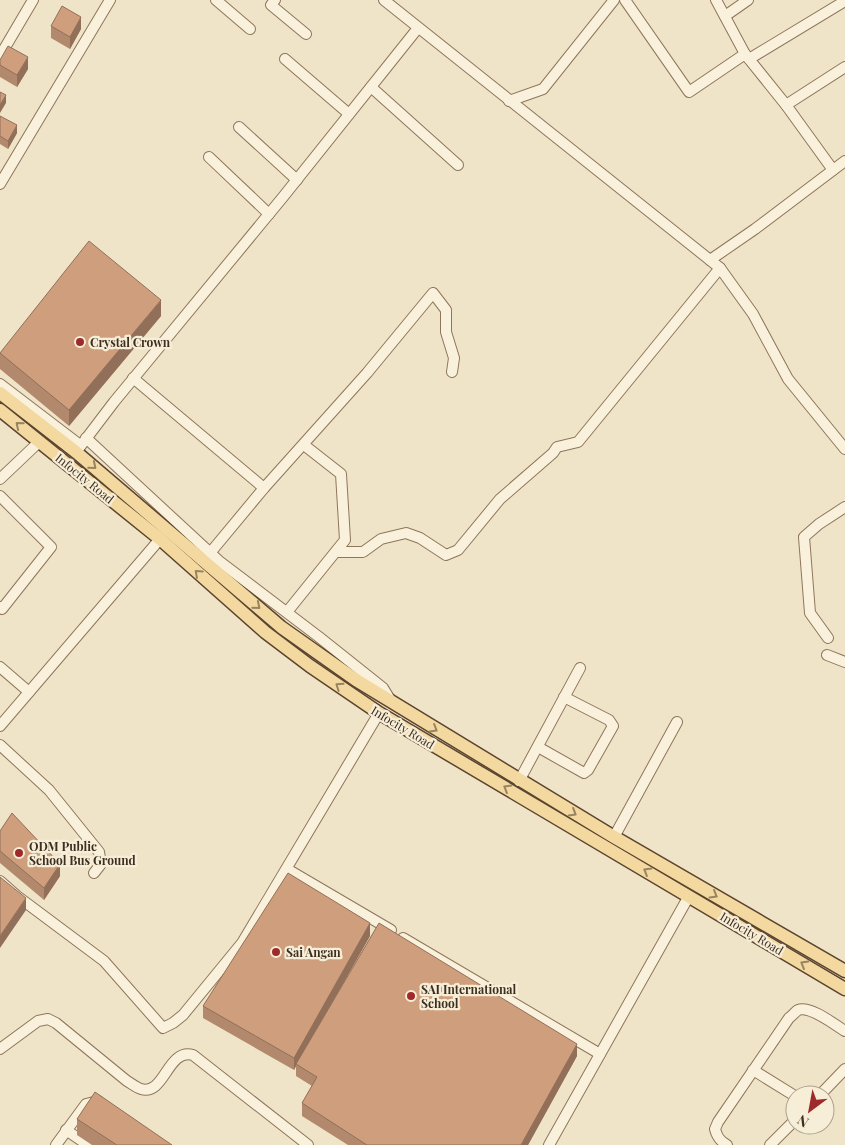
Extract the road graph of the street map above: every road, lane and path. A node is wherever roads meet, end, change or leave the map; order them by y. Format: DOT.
graph roads {
  1 [pos="33,0"];
  2 [pos="110,0"];
  3 [pos="216,0"];
  4 [pos="275,0"];
  5 [pos="384,0"];
  6 [pos="614,0"];
  7 [pos="625,0"];
  8 [pos="716,0"];
  9 [pos="748,0"];
  10 [pos="845,1"];
  11 [pos="725,16"];
  12 [pos="418,28"];
  13 [pos="250,29"];
  14 [pos="306,34"];
  15 [pos="0,56"];
  16 [pos="747,56"];
  17 [pos="285,59"];
  18 [pos="845,67"];
  19 [pos="371,87"];
  20 [pos="509,101"];
  21 [pos="786,105"];
  22 [pos="349,114"];
  23 [pos="239,127"];
  24 [pos="209,157"];
  25 [pos="845,161"];
  26 [pos="458,165"];
  27 [pos="833,170"];
  28 [pos="297,180"];
  29 [pos="0,184"];
  30 [pos="269,214"];
  31 [pos="710,260"];
  32 [pos="720,268"];
  33 [pos="452,372"];
  34 [pos="133,378"];
  35 [pos="0,384"];
  36 [pos="0,393"];
  37 [pos="0,410"];
  38 [pos="39,442"];
  39 [pos="81,445"];
  40 [pos="304,445"];
  41 [pos="845,448"];
  42 [pos="0,479"];
  43 [pos="264,488"];
  44 [pos="0,496"];
  45 [pos="845,507"];
  46 [pos="160,539"];
  47 [pos="336,552"];
  48 [pos="210,553"];
  49 [pos="235,588"];
  50 [pos="226,598"];
  51 [pos="0,607"];
  52 [pos="287,612"];
  53 [pos="828,638"];
  54 [pos="827,655"];
  55 [pos="845,662"];
  56 [pos="0,667"];
  57 [pos="580,668"];
  58 [pos="29,692"];
  59 [pos="564,697"];
  60 [pos="392,704"];
  61 [pos="379,713"];
  62 [pos="677,722"];
  63 [pos="0,726"];
  64 [pos="0,745"];
  65 [pos="538,746"];
  66 [pos="478,755"];
  67 [pos="471,767"];
  68 [pos="520,780"];
  69 [pos="614,837"];
  70 [pos="287,869"];
  71 [pos="94,873"];
  72 [pos="0,880"];
  73 [pos="689,896"];
  74 [pos="770,927"];
  75 [pos="763,940"];
  76 [pos="845,971"];
  77 [pos="845,989"];
  78 [pos="845,1031"];
  79 [pos="0,1049"];
  80 [pos="600,1054"];
  81 [pos="845,1069"];
  82 [pos="753,1070"];
  83 [pos="830,1085"];
  84 [pos="785,1090"];
  85 [pos="110,1107"];
  86 [pos="66,1130"];
  87 [pos="785,1130"];
  88 [pos="56,1145"];
  89 [pos="88,1145"];
  90 [pos="308,1145"];
  91 [pos="549,1145"];
  92 [pos="727,1145"];
  93 [pos="770,1145"];
  1 -- 15 [label="street"];
  2 -- 29 [label="street"];
  3 -- 13 [label="street"];
  4 -- 14 [label="street"];
  5 -- 12 [label="street"];
  6 -- 20 [label="street"];
  7 -- 16 [label="street"];
  8 -- 11 [label="street"];
  9 -- 11 [label="street"];
  10 -- 16 [label="street"];
  11 -- 16 [label="street"];
  12 -- 19 [label="street"];
  12 -- 20 [label="street"];
  16 -- 21 [label="street"];
  17 -- 22 [label="street"];
  18 -- 21 [label="street"];
  19 -- 22 [label="street"];
  19 -- 26 [label="street"];
  20 -- 31 [label="street"];
  21 -- 27 [label="street"];
  22 -- 28 [label="street"];
  23 -- 28 [label="street"];
  24 -- 30 [label="street"];
  25 -- 27 [label="street"];
  27 -- 31 [label="street"];
  28 -- 30 [label="street"];
  30 -- 34 [label="street"];
  31 -- 32 [label="street"];
  32 -- 41 [label="street"];
  32 -- 47 [label="street"];
  33 -- 40 [label="street"];
  34 -- 39 [label="street"];
  34 -- 43 [label="street"];
  35 -- 39 [label="street"];
  36 -- 39 [label="main road, Infocity Road"];
  38 -- 37 [label="main road, Infocity Road, one-way"];
  38 -- 42 [label="street"];
  38 -- 46 [label="main road, Infocity Road"];
  39 -- 48 [label="street"];
  39 -- 49 [label="main road, Infocity Road, one-way"];
  40 -- 43 [label="street"];
  40 -- 47 [label="street"];
  43 -- 48 [label="street"];
  44 -- 51 [label="street"];
  45 -- 53 [label="street"];
  50 -- 46 [label="main road, Infocity Road, one-way"];
  46 -- 58 [label="street"];
  47 -- 52 [label="street"];
  48 -- 52 [label="street"];
  49 -- 50 [label="main road"];
  49 -- 60 [label="main road, Infocity Road, one-way"];
  61 -- 50 [label="main road, Infocity Road, one-way"];
  52 -- 60 [label="street"];
  54 -- 55 [label="street"];
  56 -- 58 [label="street"];
  57 -- 59 [label="street"];
  58 -- 63 [label="street"];
  59 -- 65 [label="street"];
  59 -- 65 [label="street"];
  60 -- 66 [label="main road, Infocity Road, one-way"];
  61 -- 67 [label="main road, Infocity Road"];
  61 -- 70 [label="street"];
  62 -- 69 [label="street"];
  64 -- 71 [label="street"];
  65 -- 68 [label="street"];
  66 -- 67 [label="main road"];
  66 -- 68 [label="main road, Infocity Road"];
  73 -- 67 [label="main road, Infocity Road, one-way"];
  68 -- 69 [label="main road, Infocity Road, one-way"];
  69 -- 74 [label="main road, Infocity Road, one-way"];
  70 -- 72 [label="street"];
  70 -- 80 [label="street"];
  73 -- 75 [label="main road, Infocity Road"];
  73 -- 80 [label="street"];
  74 -- 75 [label="main road"];
  74 -- 76 [label="main road, Infocity Road"];
  77 -- 75 [label="main road, Infocity Road, one-way"];
  78 -- 82 [label="street"];
  79 -- 90 [label="street"];
  80 -- 91 [label="street"];
  81 -- 83 [label="street"];
  82 -- 84 [label="street"];
  82 -- 92 [label="street"];
  85 -- 86 [label="street"];
  86 -- 88 [label="street"];
  86 -- 89 [label="street"];
  87 -- 93 [label="street"];
}
